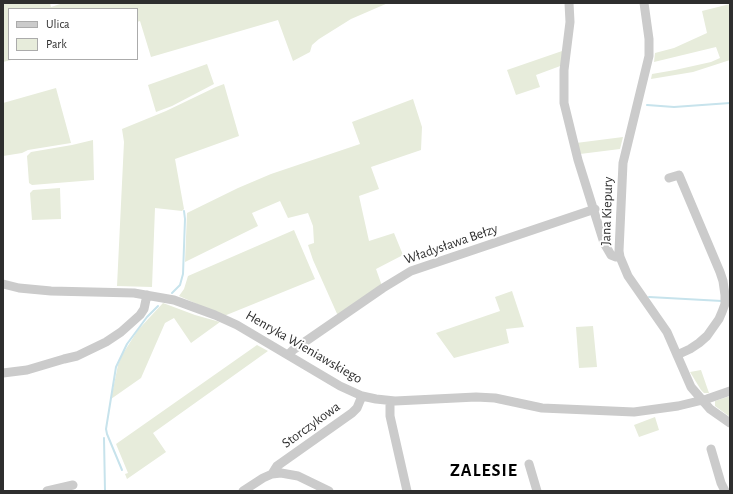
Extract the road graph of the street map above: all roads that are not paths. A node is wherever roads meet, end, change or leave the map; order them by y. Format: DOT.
graph roads {
  1 [pos="568,3"];
  2 [pos="644,3"];
  3 [pos="669,178"];
  4 [pos="595,209"];
  5 [pos="620,257"];
  6 [pos="3,284"];
  7 [pos="147,295"];
  8 [pos="288,355"];
  9 [pos="677,355"];
  10 [pos="3,373"];
  11 [pos="730,391"];
  12 [pos="362,396"];
  13 [pos="701,400"];
  14 [pos="390,401"];
  15 [pos="730,424"];
  16 [pos="711,449"];
  17 [pos="529,464"];
  18 [pos="272,474"];
  19 [pos="72,485"];
  20 [pos="47,491"];
  21 [pos="243,491"];
  22 [pos="329,491"];
  23 [pos="407,491"];
  24 [pos="537,491"];
  25 [pos="725,491"];
  1 -- 4 [label="street"];
  2 -- 5 [label="street, Jana Kiepury"];
  3 -- 9 [label="street"];
  4 -- 5 [label="street"];
  4 -- 8 [label="street, Władysława Bełzy"];
  5 -- 9 [label="street, Jana Kiepury"];
  6 -- 7 [label="street, Henryka Wieniawskiego"];
  7 -- 8 [label="street, Henryka Wieniawskiego"];
  7 -- 10 [label="street"];
  8 -- 12 [label="street, Henryka Wieniawskiego"];
  9 -- 13 [label="street, Jana Kiepury"];
  11 -- 13 [label="street, Henryka Wieniawskiego"];
  12 -- 14 [label="street, Henryka Wieniawskiego"];
  12 -- 18 [label="street, Storczykowa"];
  13 -- 14 [label="street, Henryka Wieniawskiego"];
  13 -- 15 [label="street"];
  14 -- 23 [label="street"];
  16 -- 25 [label="street"];
  17 -- 24 [label="street"];
  18 -- 21 [label="street, Storczykowa"];
  18 -- 22 [label="street, Storczykowa"];
  19 -- 20 [label="street"];
}
